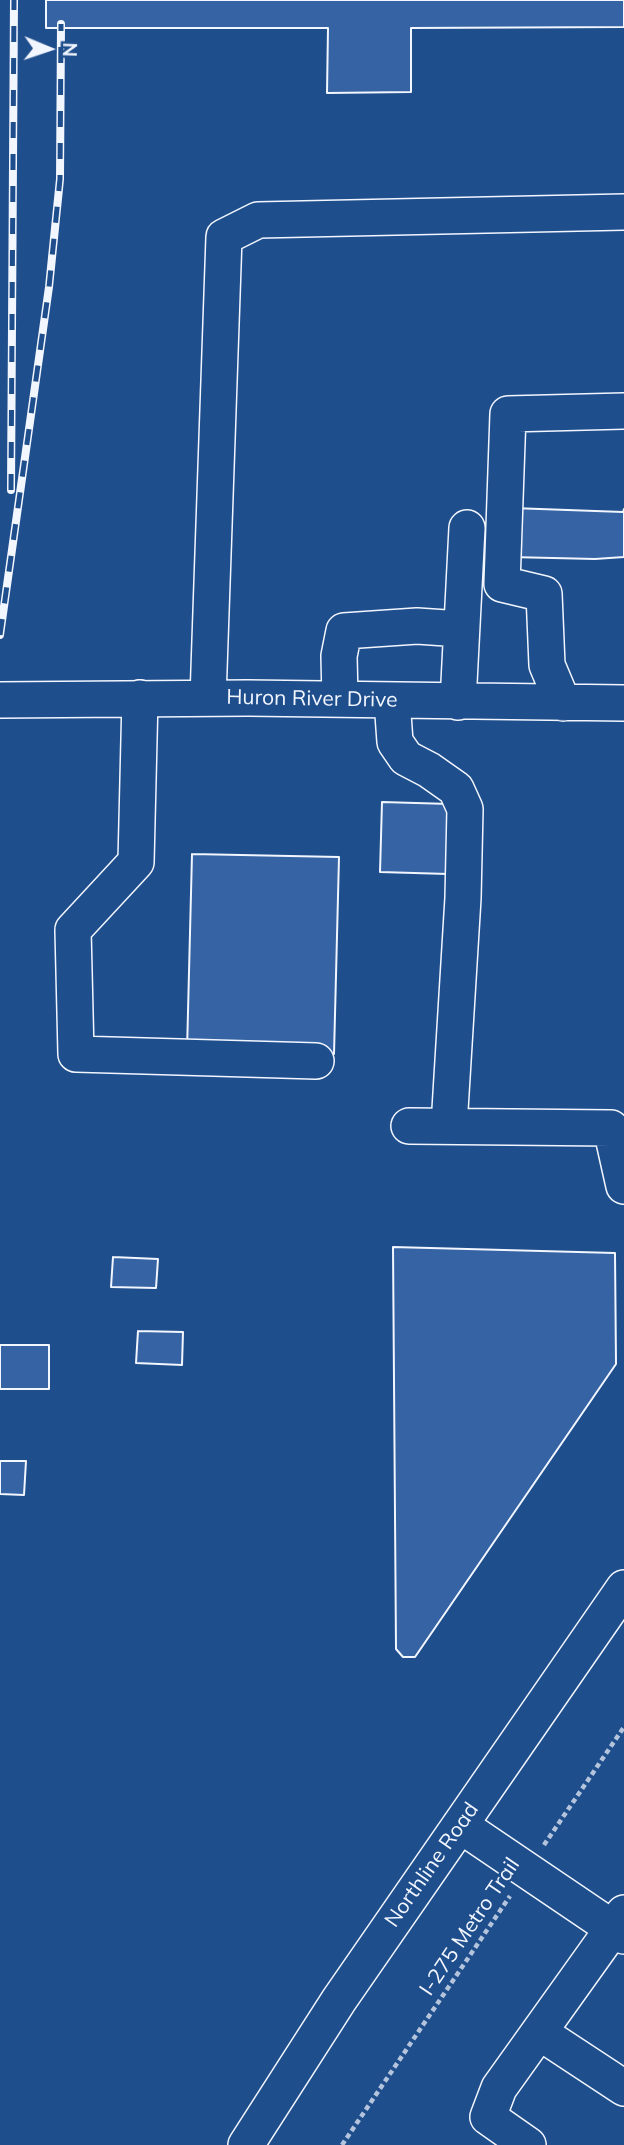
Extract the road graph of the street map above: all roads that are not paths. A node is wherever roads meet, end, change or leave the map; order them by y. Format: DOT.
graph roads {
  1 [pos="624,212"];
  2 [pos="624,411"];
  3 [pos="467,528"];
  4 [pos="461,629"];
  5 [pos="141,698"];
  6 [pos="208,698"];
  7 [pos="340,699"];
  8 [pos="0,700"];
  9 [pos="392,700"];
  10 [pos="458,702"];
  11 [pos="563,703"];
  12 [pos="624,703"];
  13 [pos="316,1061"];
  14 [pos="409,1126"];
  15 [pos="449,1126"];
  16 [pos="624,1186"];
  17 [pos="624,1588"];
  18 [pos="460,1825"];
  19 [pos="620,1926"];
  20 [pos="539,2032"];
  21 [pos="624,2088"];
  22 [pos="246,2145"];
  23 [pos="528,2145"];
  1 -- 6 [label="street"];
  2 -- 11 [label="street"];
  3 -- 4 [label="street"];
  4 -- 7 [label="street"];
  4 -- 10 [label="street"];
  5 -- 6 [label="street, Huron River Drive"];
  5 -- 8 [label="street, Huron River Drive"];
  5 -- 13 [label="street"];
  6 -- 7 [label="street, Huron River Drive"];
  7 -- 9 [label="street, Huron River Drive"];
  9 -- 10 [label="street, Huron River Drive"];
  9 -- 15 [label="street"];
  10 -- 11 [label="street, Huron River Drive"];
  11 -- 12 [label="street, Huron River Drive"];
  14 -- 15 [label="street"];
  15 -- 16 [label="street"];
  17 -- 18 [label="street, Northline Road"];
  18 -- 19 [label="street"];
  18 -- 22 [label="street, Northline Road"];
  19 -- 20 [label="street"];
  20 -- 21 [label="street"];
  20 -- 23 [label="street"];
}
